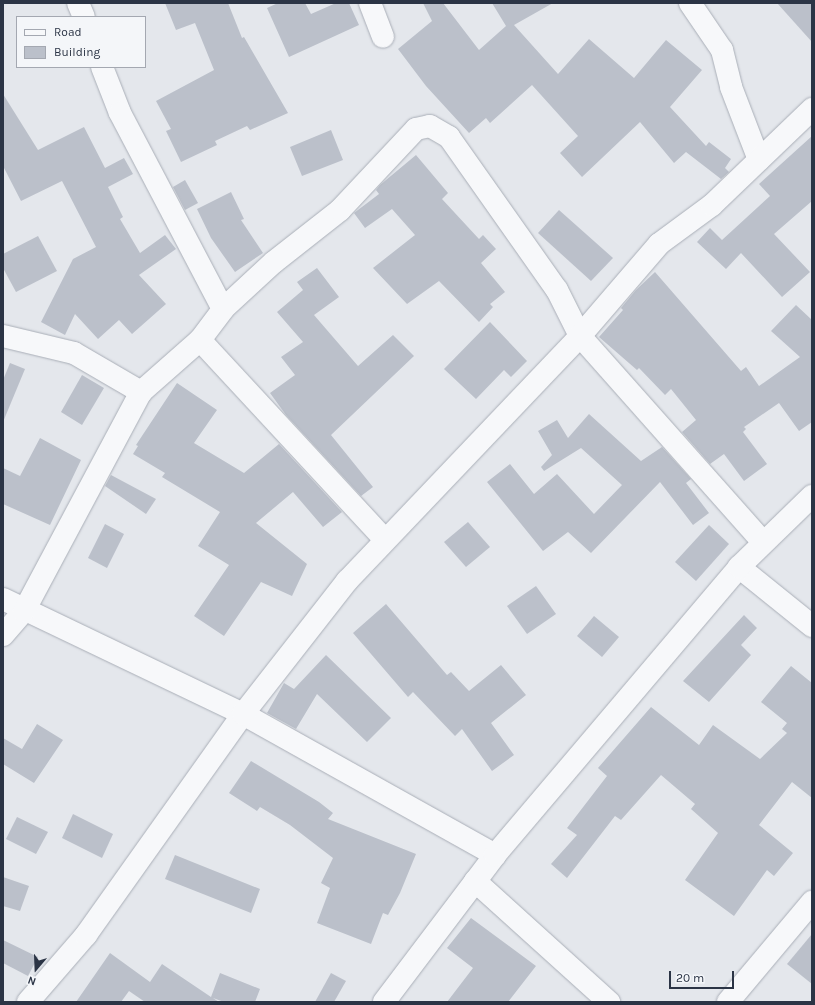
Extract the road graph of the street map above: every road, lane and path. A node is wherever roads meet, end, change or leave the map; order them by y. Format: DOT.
graph roads {
  1 [pos="78,3"];
  2 [pos="370,3"];
  3 [pos="690,3"];
  4 [pos="84,16"];
  5 [pos="383,37"];
  6 [pos="102,68"];
  7 [pos="812,109"];
  8 [pos="759,160"];
  9 [pos="223,309"];
  10 [pos="3,336"];
  11 [pos="580,336"];
  12 [pos="200,340"];
  13 [pos="141,392"];
  14 [pos="812,496"];
  15 [pos="385,540"];
  16 [pos="763,542"];
  17 [pos="739,567"];
  18 [pos="3,600"];
  19 [pos="24,611"];
  20 [pos="812,626"];
  21 [pos="3,634"];
  22 [pos="244,714"];
  23 [pos="495,855"];
  24 [pos="475,881"];
  25 [pos="812,902"];
  26 [pos="28,1002"];
  27 [pos="384,1002"];
  28 [pos="609,1002"];
  29 [pos="728,1002"];
  1 -- 4 [label="street"];
  2 -- 5 [label="street"];
  3 -- 8 [label="street"];
  6 -- 9 [label="street"];
  7 -- 8 [label="street"];
  8 -- 11 [label="street"];
  9 -- 11 [label="street"];
  9 -- 12 [label="street"];
  10 -- 13 [label="street"];
  11 -- 15 [label="street"];
  11 -- 16 [label="street"];
  12 -- 13 [label="street"];
  12 -- 15 [label="street"];
  13 -- 19 [label="street"];
  14 -- 16 [label="street"];
  15 -- 22 [label="street"];
  16 -- 17 [label="street"];
  17 -- 20 [label="street"];
  17 -- 23 [label="street"];
  18 -- 19 [label="street"];
  19 -- 21 [label="street"];
  19 -- 22 [label="street"];
  22 -- 23 [label="street"];
  22 -- 26 [label="street"];
  23 -- 24 [label="street"];
  24 -- 27 [label="street"];
  24 -- 28 [label="street"];
  25 -- 29 [label="street"];
}
